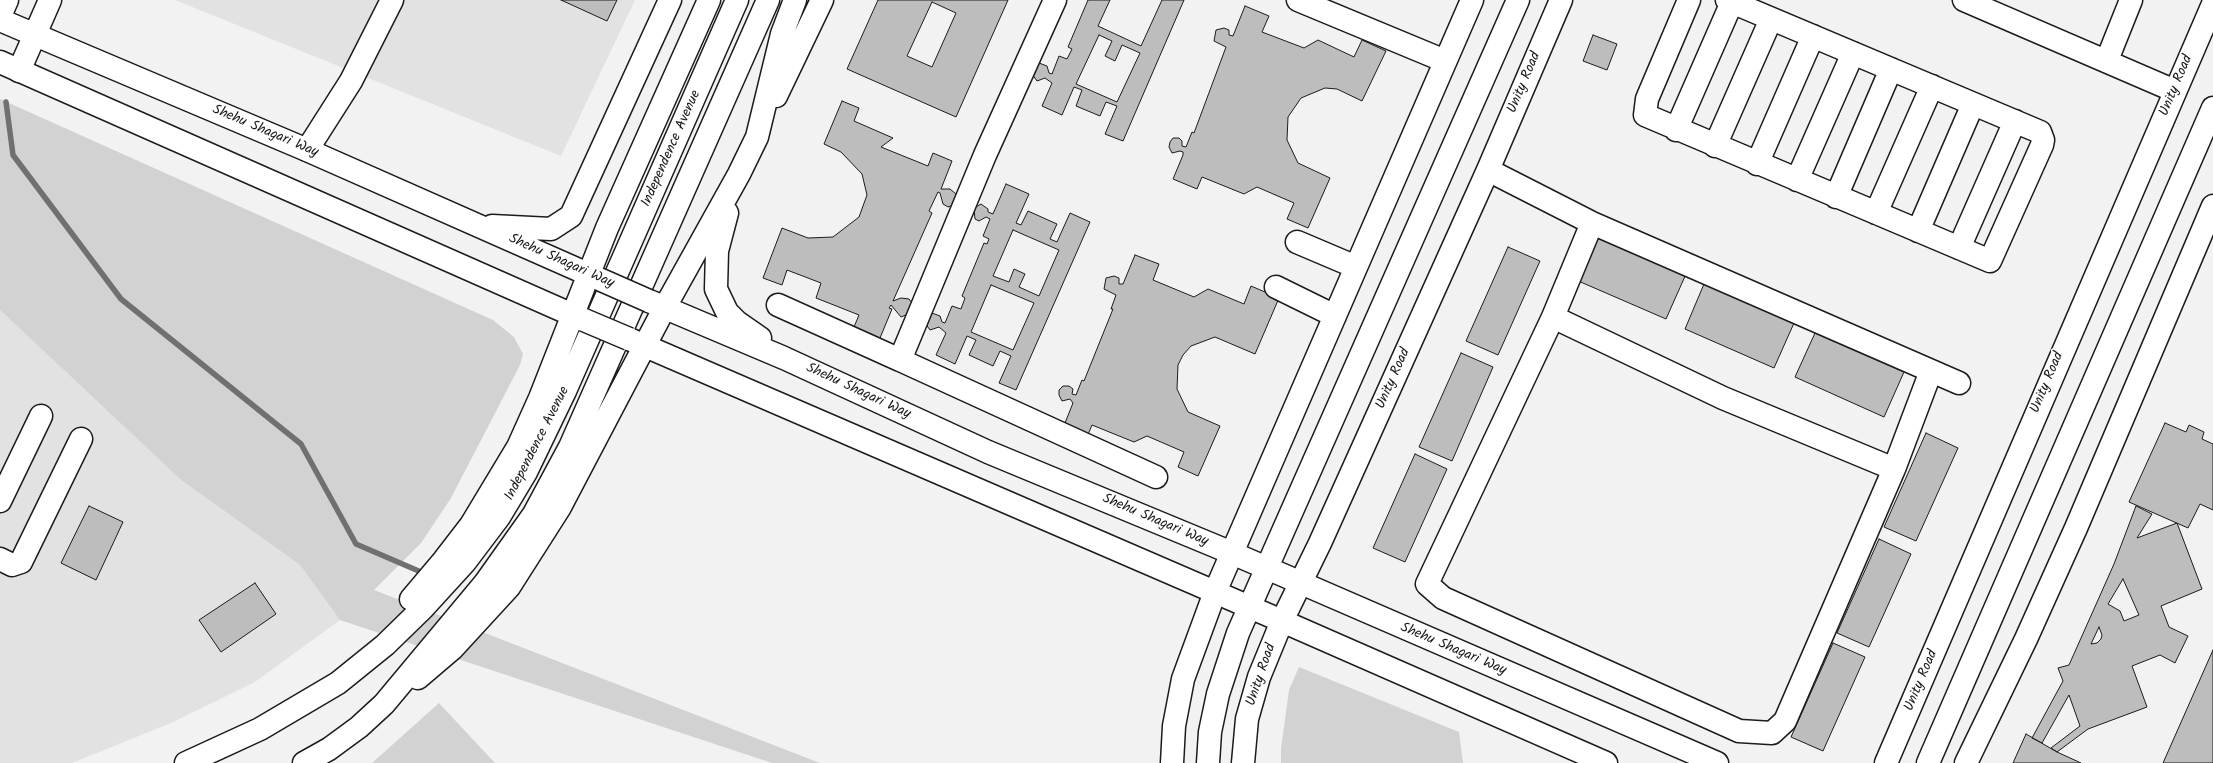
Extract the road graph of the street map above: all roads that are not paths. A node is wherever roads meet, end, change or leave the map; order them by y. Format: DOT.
graph roads {
  1 [pos="7,0"];
  2 [pos="50,0"];
  3 [pos="392,0"];
  4 [pos="670,0"];
  5 [pos="709,0"];
  6 [pos="737,0"];
  7 [pos="768,0"];
  8 [pos="795,0"];
  9 [pos="822,0"];
  10 [pos="1055,0"];
  11 [pos="1298,0"];
  12 [pos="1472,0"];
  13 [pos="1518,0"];
  14 [pos="1561,0"];
  15 [pos="1689,0"];
  16 [pos="1964,0"];
  17 [pos="2131,0"];
  18 [pos="1729,1"];
  19 [pos="2213,4"];
  20 [pos="0,16"];
  21 [pos="1771,19"];
  22 [pos="0,20"];
  23 [pos="35,35"];
  24 [pos="1813,36"];
  25 [pos="1853,53"];
  26 [pos="2107,60"];
  27 [pos="1445,61"];
  28 [pos="9,67"];
  29 [pos="1891,70"];
  30 [pos="1932,86"];
  31 [pos="2175,91"];
  32 [pos="1973,104"];
  33 [pos="2213,108"];
  34 [pos="2015,121"];
  35 [pos="1676,130"];
  36 [pos="757,137"];
  37 [pos="1715,146"];
  38 [pos="307,150"];
  39 [pos="1757,164"];
  40 [pos="1488,170"];
  41 [pos="739,174"];
  42 [pos="1798,180"];
  43 [pos="1836,197"];
  44 [pos="2213,206"];
  45 [pos="1876,213"];
  46 [pos="1592,223"];
  47 [pos="479,226"];
  48 [pos="1918,231"];
  49 [pos="2207,238"];
  50 [pos="1297,242"];
  51 [pos="1959,248"];
  52 [pos="1356,267"];
  53 [pos="593,277"];
  54 [pos="1276,287"];
  55 [pos="657,304"];
  56 [pos="778,306"];
  57 [pos="1335,316"];
  58 [pos="1553,317"];
  59 [pos="578,318"];
  60 [pos="637,342"];
  61 [pos="784,358"];
  62 [pos="900,360"];
  63 [pos="1931,371"];
  64 [pos="1959,383"];
  65 [pos="41,416"];
  66 [pos="81,439"];
  67 [pos="1894,469"];
  68 [pos="1156,477"];
  69 [pos="0,502"];
  70 [pos="1232,553"];
  71 [pos="0,559"];
  72 [pos="1267,569"];
  73 [pos="1299,584"];
  74 [pos="1215,592"];
  75 [pos="1250,607"];
  76 [pos="1282,621"];
  77 [pos="338,683"];
  78 [pos="384,704"];
  79 [pos="186,763"];
  80 [pos="304,763"];
  81 [pos="1172,763"];
  82 [pos="1208,763"];
  83 [pos="1243,763"];
  84 [pos="1606,763"];
  85 [pos="1717,763"];
  86 [pos="1886,763"];
  87 [pos="1928,763"];
  88 [pos="1966,763"];
  1 -- 20 [label="main road"];
  2 -- 23 [label="main road"];
  3 -- 38 [label="main road"];
  4 -- 47 [label="main road"];
  5 -- 53 [label="main road, Independence Avenue"];
  6 -- 77 [label="main road, Independence Avenue"];
  7 -- 78 [label="main road, Independence Avenue"];
  8 -- 36 [label="main road"];
  9 -- 36 [label="main road"];
  10 -- 62 [label="main road"];
  11 -- 27 [label="main road"];
  12 -- 27 [label="main road"];
  13 -- 72 [label="main road"];
  14 -- 40 [label="main road, Unity Road"];
  15 -- 35 [label="main road"];
  16 -- 26 [label="main road"];
  17 -- 26 [label="main road"];
  18 -- 21 [label="main road"];
  18 -- 35 [label="main road"];
  19 -- 31 [label="main road, Unity Road"];
  21 -- 24 [label="main road"];
  21 -- 37 [label="main road"];
  22 -- 23 [label="main road, Shehu Shagari Way"];
  23 -- 28 [label="main road"];
  23 -- 38 [label="main road, Shehu Shagari Way"];
  24 -- 25 [label="main road"];
  24 -- 39 [label="main road"];
  25 -- 29 [label="main road"];
  25 -- 42 [label="main road"];
  26 -- 31 [label="main road"];
  27 -- 52 [label="main road"];
  28 -- 59 [label="main road"];
  29 -- 30 [label="main road"];
  29 -- 43 [label="main road"];
  30 -- 32 [label="main road"];
  30 -- 45 [label="main road"];
  31 -- 86 [label="main road, Unity Road"];
  32 -- 34 [label="main road"];
  32 -- 48 [label="main road"];
  33 -- 87 [label="main road"];
  34 -- 51 [label="main road"];
  34 -- 51 [label="main road"];
  35 -- 37 [label="main road"];
  36 -- 41 [label="main road"];
  37 -- 39 [label="main road"];
  38 -- 47 [label="main road, Shehu Shagari Way"];
  39 -- 42 [label="main road"];
  40 -- 46 [label="main road"];
  40 -- 73 [label="main road, Unity Road"];
  41 -- 55 [label="main road"];
  41 -- 61 [label="main road"];
  42 -- 43 [label="main road"];
  43 -- 45 [label="main road"];
  44 -- 49 [label="main road"];
  45 -- 48 [label="main road"];
  46 -- 58 [label="main road"];
  46 -- 63 [label="main road"];
  47 -- 53 [label="main road, Shehu Shagari Way"];
  48 -- 51 [label="main road"];
  49 -- 88 [label="main road"];
  50 -- 52 [label="main road"];
  52 -- 57 [label="main road"];
  53 -- 55 [label="main road, Shehu Shagari Way, bridge"];
  53 -- 59 [label="main road, Independence Avenue"];
  54 -- 57 [label="main road"];
  55 -- 60 [label="main road"];
  55 -- 61 [label="main road, Shehu Shagari Way"];
  56 -- 62 [label="main road"];
  57 -- 70 [label="main road"];
  58 -- 67 [label="main road"];
  58 -- 67 [label="main road"];
  59 -- 60 [label="main road, bridge"];
  59 -- 77 [label="main road, Independence Avenue"];
  60 -- 74 [label="main road"];
  60 -- 78 [label="main road"];
  61 -- 70 [label="main road, Shehu Shagari Way"];
  62 -- 68 [label="main road"];
  63 -- 64 [label="main road"];
  63 -- 67 [label="main road"];
  65 -- 69 [label="main road"];
  66 -- 71 [label="main road"];
  70 -- 72 [label="main road, Shehu Shagari Way"];
  70 -- 74 [label="main road"];
  72 -- 73 [label="main road, Shehu Shagari Way"];
  72 -- 75 [label="main road"];
  73 -- 76 [label="main road, Unity Road"];
  73 -- 85 [label="main road, Shehu Shagari Way"];
  74 -- 75 [label="main road"];
  74 -- 81 [label="main road"];
  75 -- 76 [label="main road"];
  75 -- 82 [label="main road"];
  76 -- 83 [label="main road, Unity Road"];
  76 -- 84 [label="main road"];
  77 -- 79 [label="main road, Independence Avenue"];
  78 -- 80 [label="main road, Independence Avenue"];
}
